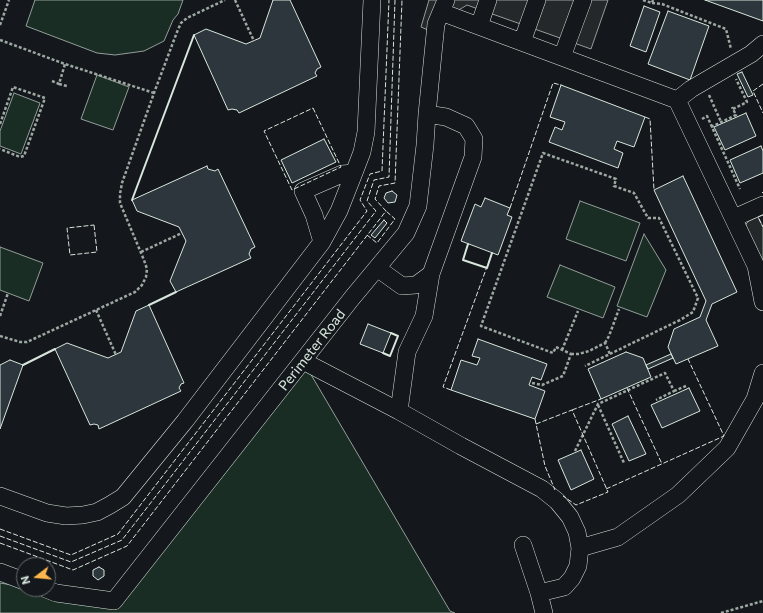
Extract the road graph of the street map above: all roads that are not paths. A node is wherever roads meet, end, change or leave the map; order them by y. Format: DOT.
graph roads {
  1 [pos="372,0"];
  2 [pos="488,0"];
  3 [pos="538,0"];
  4 [pos="583,0"];
  5 [pos="443,6"];
  6 [pos="479,26"];
  7 [pos="522,42"];
  8 [pos="763,44"];
  9 [pos="562,57"];
  10 [pos="677,100"];
  11 [pos="427,114"];
  12 [pos="354,174"];
  13 [pos="763,205"];
  14 [pos="734,218"];
  15 [pos="322,242"];
  16 [pos="377,268"];
  17 [pos="431,274"];
  18 [pos="763,302"];
  19 [pos="303,361"];
  20 [pos="763,374"];
  21 [pos="399,411"];
  22 [pos="0,496"];
  23 [pos="523,545"];
  24 [pos="580,548"];
  25 [pos="0,572"];
  26 [pos="16,578"];
  27 [pos="56,593"];
  28 [pos="540,593"];
  29 [pos="544,613"];
  1 -- 12 [label="street"];
  2 -- 6 [label="street"];
  3 -- 7 [label="street"];
  4 -- 9 [label="street"];
  5 -- 6 [label="street"];
  5 -- 11 [label="street, Perimeter Road"];
  6 -- 7 [label="street"];
  7 -- 9 [label="street"];
  8 -- 10 [label="street"];
  9 -- 10 [label="street"];
  10 -- 14 [label="street"];
  11 -- 16 [label="street, Perimeter Road"];
  11 -- 17 [label="street"];
  12 -- 15 [label="street"];
  12 -- 15 [label="street"];
  13 -- 14 [label="street"];
  14 -- 18 [label="street"];
  15 -- 22 [label="street"];
  16 -- 17 [label="street"];
  16 -- 19 [label="street, Perimeter Road"];
  17 -- 21 [label="street"];
  19 -- 21 [label="street"];
  19 -- 27 [label="street, Perimeter Road"];
  20 -- 24 [label="street"];
  21 -- 24 [label="street"];
  23 -- 28 [label="street"];
  24 -- 28 [label="street"];
  25 -- 26 [label="street"];
  28 -- 29 [label="street"];
}
